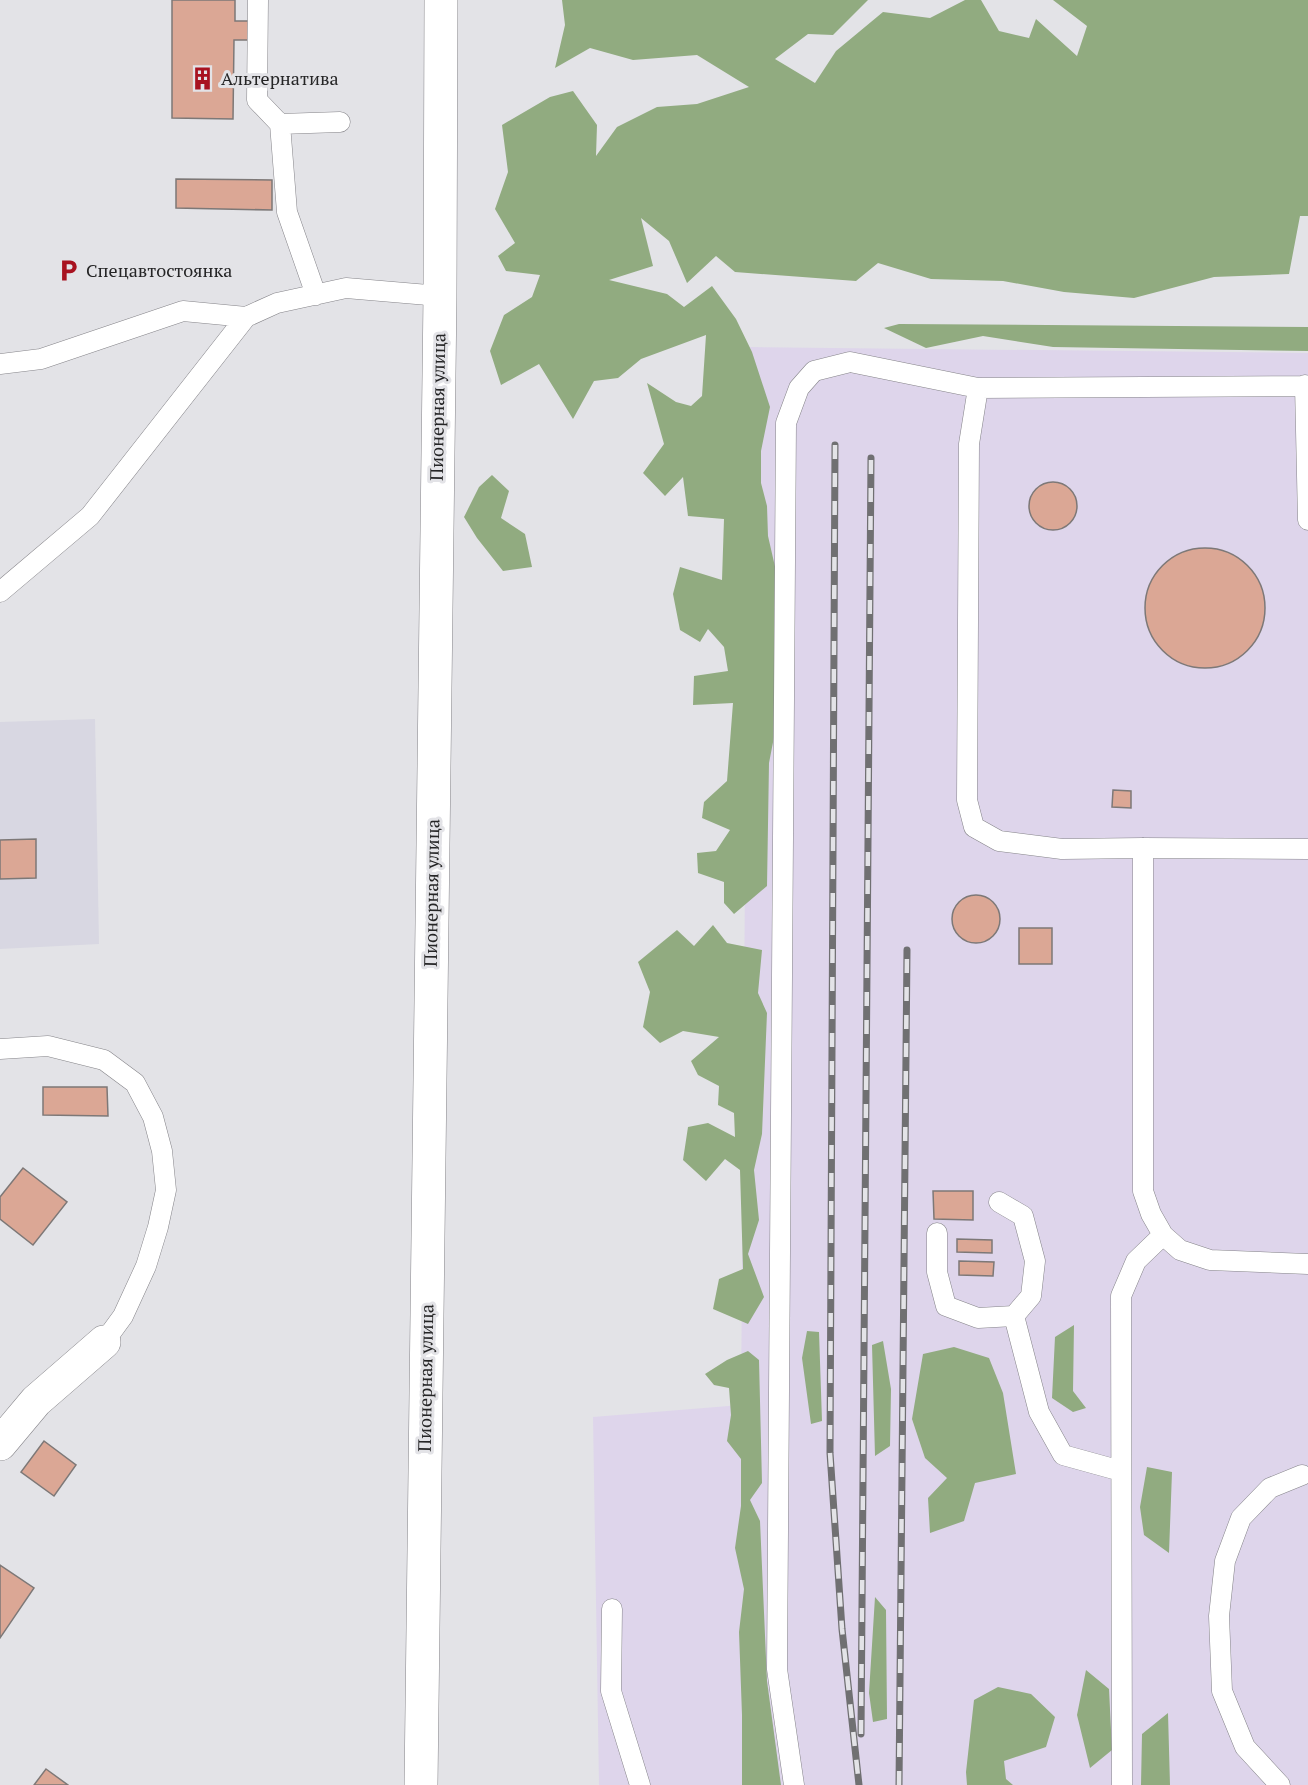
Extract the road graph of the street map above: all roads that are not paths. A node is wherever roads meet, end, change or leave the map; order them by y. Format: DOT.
graph roads {
  1 [pos="258,0"];
  2 [pos="441,0"];
  3 [pos="340,122"];
  4 [pos="280,124"];
  5 [pos="316,295"];
  6 [pos="440,296"];
  7 [pos="246,317"];
  8 [pos="0,364"];
  9 [pos="1306,386"];
  10 [pos="978,388"];
  11 [pos="1308,520"];
  12 [pos="0,592"];
  13 [pos="1143,848"];
  14 [pos="1308,849"];
  15 [pos="0,1049"];
  16 [pos="999,1202"];
  17 [pos="937,1233"];
  18 [pos="1163,1235"];
  19 [pos="1308,1264"];
  20 [pos="1014,1316"];
  21 [pos="104,1342"];
  22 [pos="0,1444"];
  23 [pos="1121,1471"];
  24 [pos="1302,1475"];
  25 [pos="612,1609"];
  26 [pos="421,1785"];
  27 [pos="640,1785"];
  28 [pos="794,1785"];
  29 [pos="1122,1785"];
  30 [pos="1280,1785"];
  1 -- 4 [label="lane"];
  2 -- 6 [label="street, Пионерная улица"];
  3 -- 4 [label="lane"];
  4 -- 5 [label="lane"];
  5 -- 6 [label="lane"];
  5 -- 7 [label="lane"];
  6 -- 26 [label="street, Пионерная улица"];
  7 -- 8 [label="lane"];
  7 -- 12 [label="lane"];
  9 -- 10 [label="lane"];
  9 -- 11 [label="lane"];
  10 -- 13 [label="lane"];
  10 -- 28 [label="lane"];
  13 -- 14 [label="lane"];
  13 -- 18 [label="lane"];
  15 -- 21 [label="lane"];
  16 -- 20 [label="lane"];
  17 -- 20 [label="lane"];
  18 -- 19 [label="lane"];
  18 -- 23 [label="lane"];
  20 -- 23 [label="lane"];
  21 -- 22 [label="street"];
  23 -- 29 [label="lane"];
  24 -- 30 [label="lane"];
  25 -- 27 [label="lane"];
}
